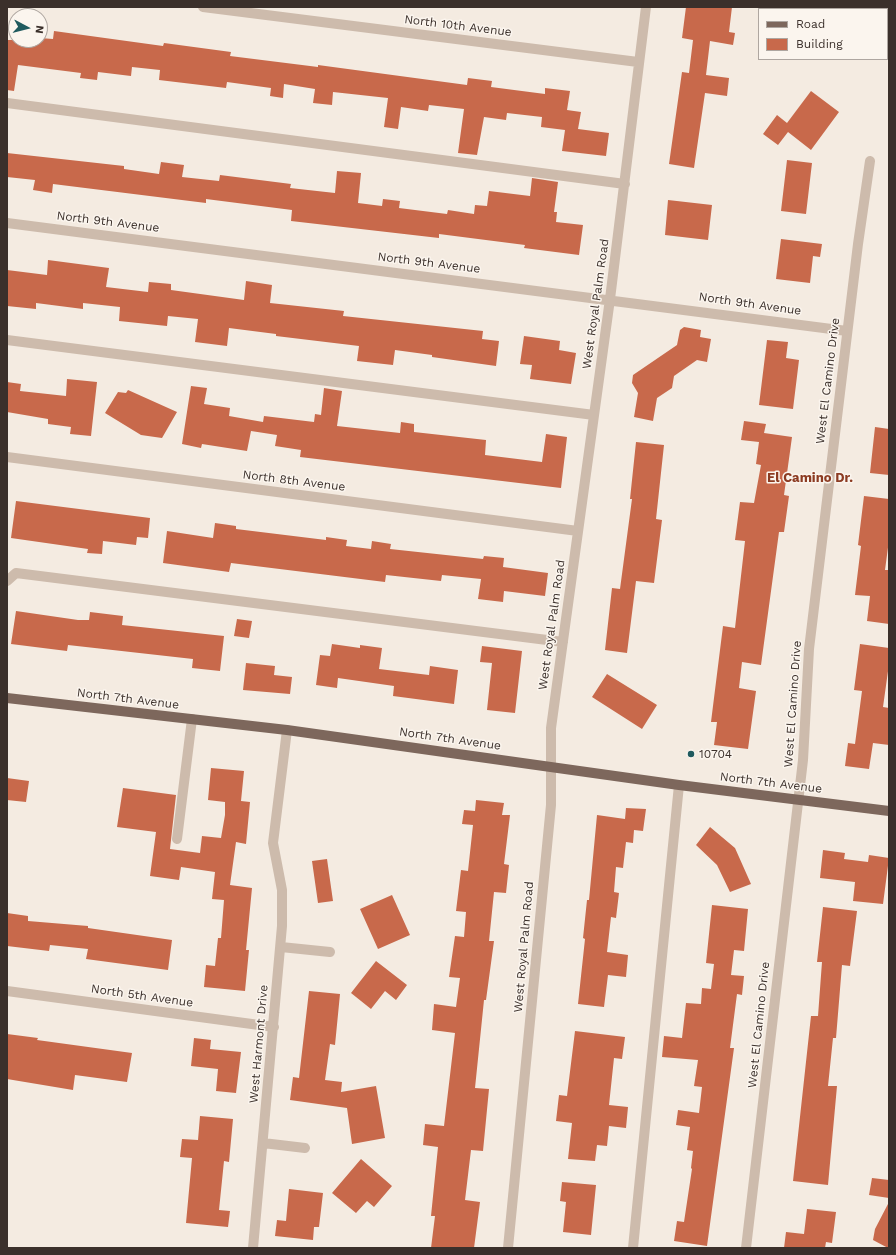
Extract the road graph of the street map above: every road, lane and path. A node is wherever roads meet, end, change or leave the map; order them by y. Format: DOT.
graph roads {
  1 [pos="203,7"];
  2 [pos="646,7"];
  3 [pos="638,62"];
  4 [pos="7,103"];
  5 [pos="870,162"];
  6 [pos="625,184"];
  7 [pos="7,223"];
  8 [pos="610,299"];
  9 [pos="848,330"];
  10 [pos="7,340"];
  11 [pos="594,414"];
  12 [pos="7,457"];
  13 [pos="578,531"];
  14 [pos="7,581"];
  15 [pos="563,642"];
  16 [pos="7,698"];
  17 [pos="192,720"];
  18 [pos="287,730"];
  19 [pos="550,766"];
  20 [pos="679,784"];
  21 [pos="798,799"];
  22 [pos="889,811"];
  23 [pos="177,839"];
  24 [pos="281,947"];
  25 [pos="330,952"];
  26 [pos="7,991"];
  27 [pos="274,1027"];
  28 [pos="263,1143"];
  29 [pos="305,1148"];
  30 [pos="253,1248"];
  31 [pos="508,1248"];
  32 [pos="633,1248"];
  33 [pos="746,1248"];
  1 -- 3 [label="street, North 10th Avenue"];
  2 -- 3 [label="street, West Royal Palm Road"];
  3 -- 6 [label="street, West Royal Palm Road"];
  4 -- 6 [label="street"];
  5 -- 9 [label="street, West El Camino Drive"];
  6 -- 8 [label="street, West Royal Palm Road"];
  7 -- 8 [label="street, North 9th Avenue"];
  8 -- 9 [label="street, North 9th Avenue"];
  8 -- 11 [label="street, West Royal Palm Road"];
  9 -- 21 [label="street, West El Camino Drive"];
  10 -- 11 [label="street"];
  11 -- 13 [label="street, West Royal Palm Road"];
  12 -- 13 [label="street, North 8th Avenue"];
  13 -- 15 [label="street, West Royal Palm Road"];
  14 -- 15 [label="street"];
  15 -- 19 [label="street, West Royal Palm Road"];
  16 -- 17 [label="main road, North 7th Avenue"];
  17 -- 18 [label="main road, North 7th Avenue"];
  17 -- 23 [label="street"];
  18 -- 19 [label="main road, North 7th Avenue"];
  18 -- 24 [label="street, West Harmont Drive"];
  19 -- 20 [label="main road, North 7th Avenue"];
  19 -- 31 [label="street, West Royal Palm Road"];
  20 -- 21 [label="main road, North 7th Avenue"];
  20 -- 32 [label="street"];
  21 -- 22 [label="main road, North 7th Avenue"];
  21 -- 33 [label="street, West El Camino Drive"];
  24 -- 25 [label="street"];
  24 -- 27 [label="street, West Harmont Drive"];
  26 -- 27 [label="street, North 5th Avenue"];
  27 -- 28 [label="street, West Harmont Drive"];
  28 -- 29 [label="street"];
  28 -- 30 [label="street, West Harmont Drive"];
}
